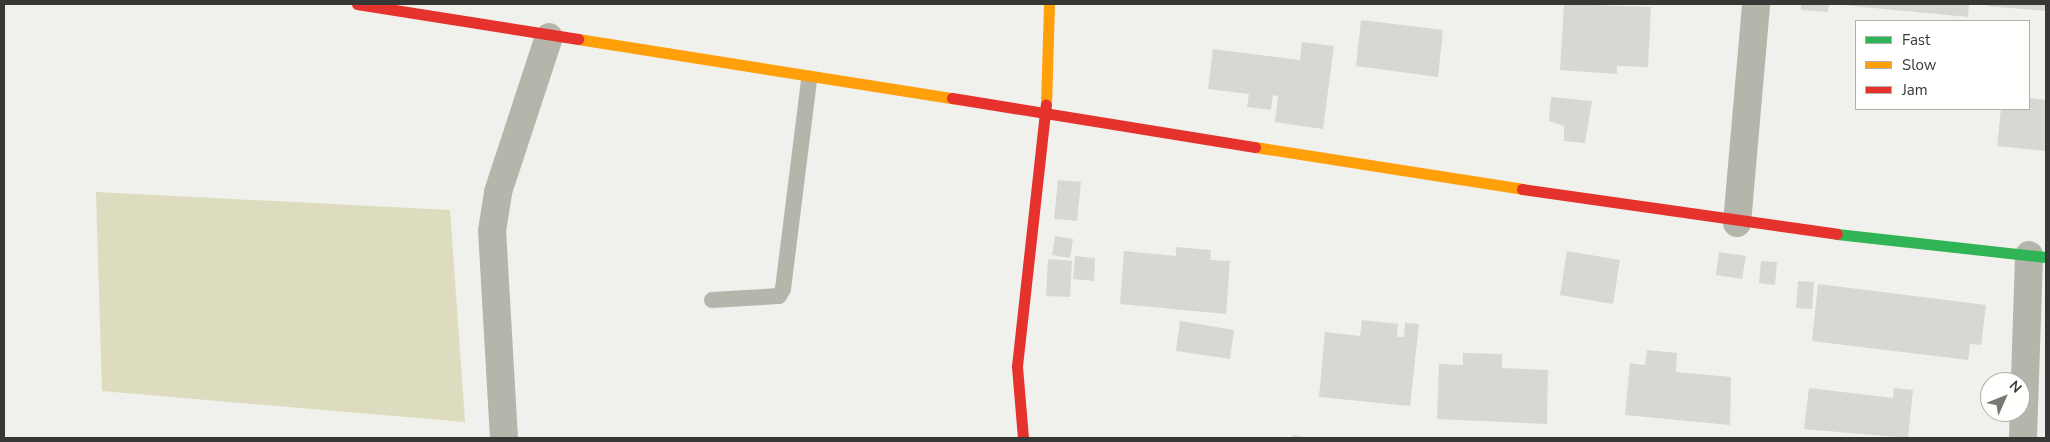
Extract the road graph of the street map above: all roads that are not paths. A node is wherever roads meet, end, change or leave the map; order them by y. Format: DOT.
graph roads {
  1 [pos="357,4"];
  2 [pos="1049,4"];
  3 [pos="1756,4"];
  4 [pos="549,37"];
  5 [pos="808,79"];
  6 [pos="1046,114"];
  7 [pos="1736,223"];
  8 [pos="2038,256"];
  9 [pos="712,300"];
  10 [pos="504,438"];
  11 [pos="1023,438"];
  12 [pos="2023,438"];
  1 -- 4 [label="street"];
  2 -- 6 [label="street"];
  3 -- 7 [label="street"];
  4 -- 5 [label="street"];
  4 -- 10 [label="street"];
  5 -- 6 [label="street"];
  5 -- 9 [label="lane"];
  6 -- 7 [label="street"];
  6 -- 11 [label="street"];
  7 -- 8 [label="street"];
  8 -- 12 [label="street"];
}
